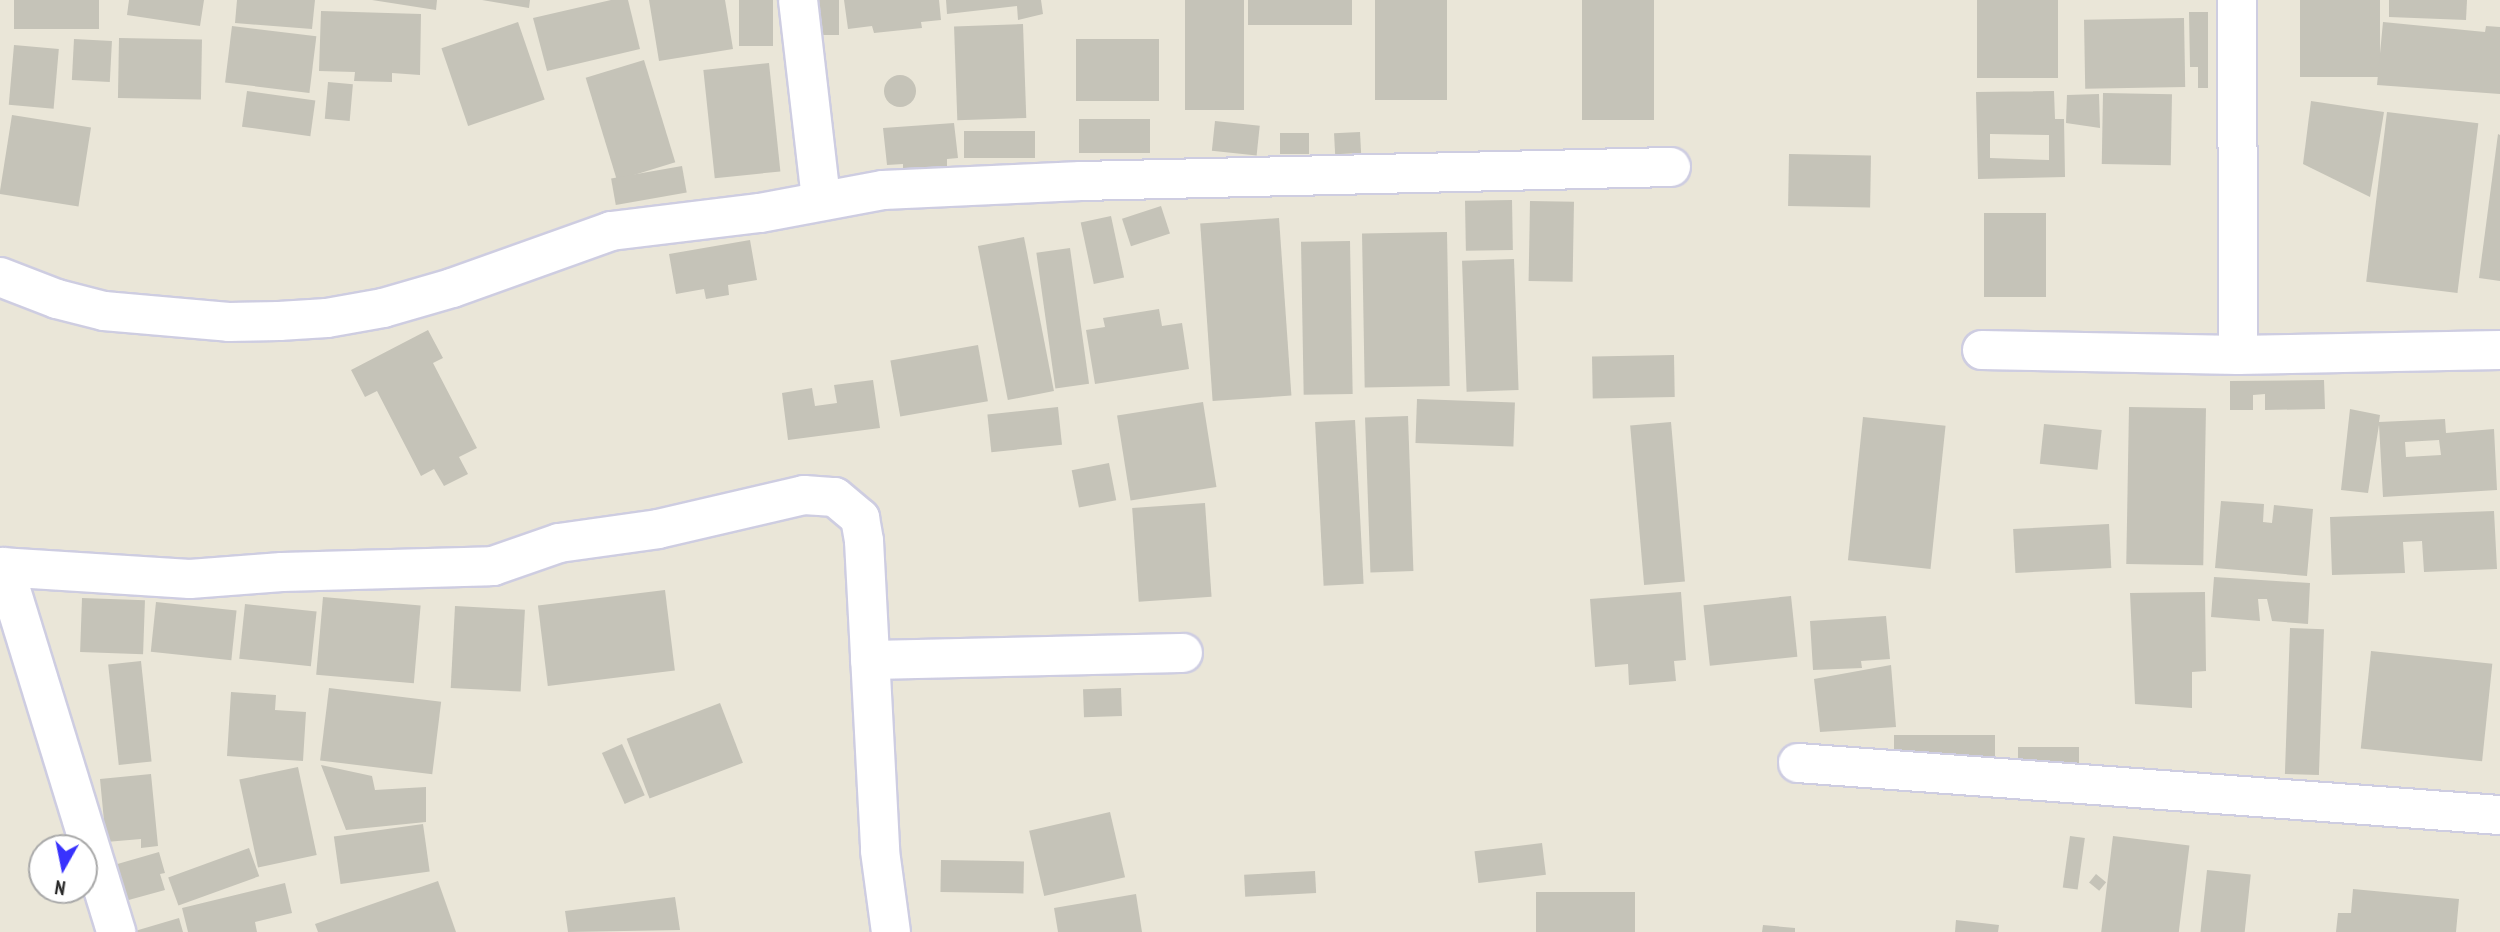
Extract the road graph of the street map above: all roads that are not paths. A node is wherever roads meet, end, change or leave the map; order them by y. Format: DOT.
graph roads {
  1 [pos="798,0"];
  2 [pos="2237,0"];
  3 [pos="1671,167"];
  4 [pos="821,200"];
  5 [pos="0,277"];
  6 [pos="1982,350"];
  7 [pos="2500,350"];
  8 [pos="2238,355"];
  9 [pos="2,567"];
  10 [pos="1183,653"];
  11 [pos="870,660"];
  12 [pos="1798,763"];
  13 [pos="2500,815"];
  14 [pos="116,932"];
  15 [pos="891,932"];
  1 -- 4 [label="street"];
  2 -- 8 [label="street"];
  3 -- 4 [label="street"];
  4 -- 5 [label="street"];
  6 -- 8 [label="street"];
  7 -- 8 [label="street"];
  9 -- 11 [label="street"];
  9 -- 14 [label="street"];
  10 -- 11 [label="street"];
  11 -- 15 [label="street"];
  12 -- 13 [label="street"];
}
